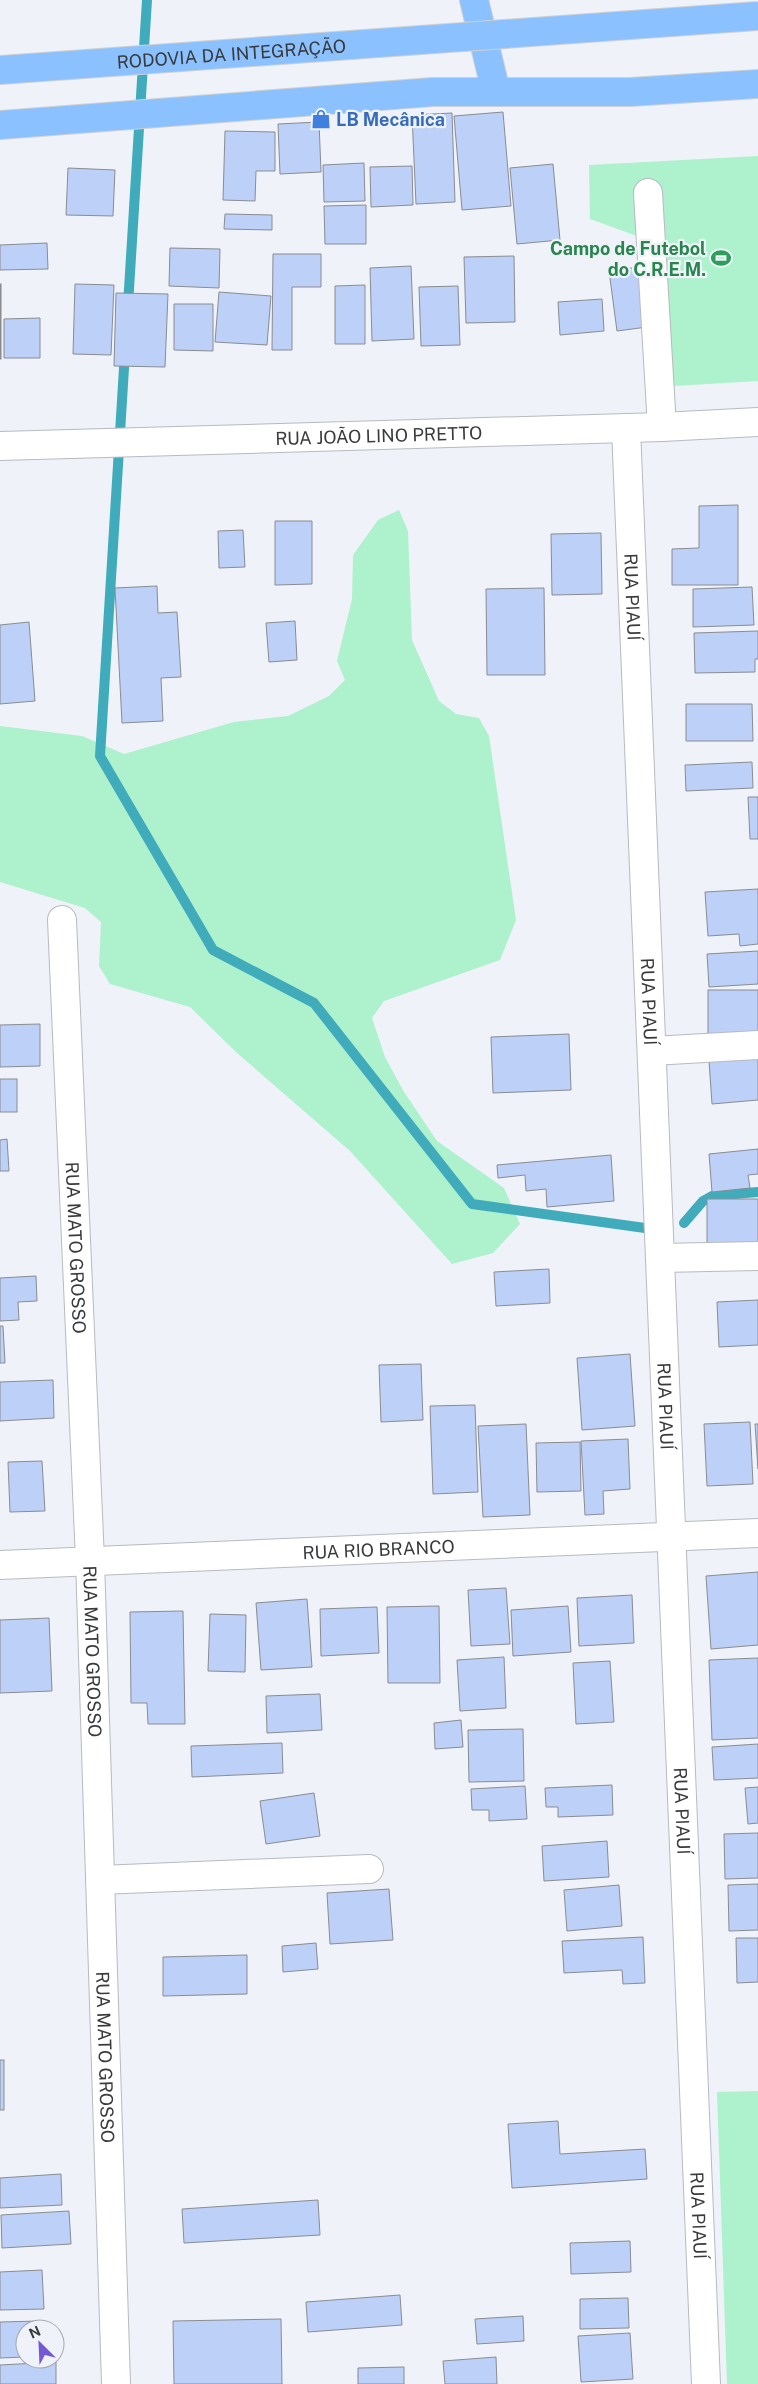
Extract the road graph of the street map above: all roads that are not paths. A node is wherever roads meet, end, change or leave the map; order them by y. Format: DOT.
graph roads {
  1 [pos="474,0"];
  2 [pos="758,16"];
  3 [pos="0,70"];
  4 [pos="758,84"];
  5 [pos="496,92"];
  6 [pos="0,125"];
  7 [pos="648,193"];
  8 [pos="758,422"];
  9 [pos="662,427"];
  10 [pos="626,428"];
  11 [pos="0,446"];
  12 [pos="62,920"];
  13 [pos="758,1045"];
  14 [pos="652,1051"];
  15 [pos="758,1256"];
  16 [pos="660,1258"];
  17 [pos="758,1533"];
  18 [pos="671,1536"];
  19 [pos="90,1560"];
  20 [pos="0,1564"];
  21 [pos="369,1868"];
  22 [pos="100,1880"];
  23 [pos="116,2384"];
  24 [pos="706,2384"];
  1 -- 5 [label="highway"];
  2 -- 3 [label="highway, RODOVIA DA INTEGRAÇÃO, bridge"];
  4 -- 5 [label="highway"];
  5 -- 6 [label="highway"];
  7 -- 9 [label="street"];
  8 -- 9 [label="street, RUA JOÃO LINO PRETTO"];
  9 -- 10 [label="street, RUA JOÃO LINO PRETTO"];
  10 -- 11 [label="street, RUA JOÃO LINO PRETTO"];
  10 -- 14 [label="street, RUA PIAUÍ"];
  12 -- 19 [label="street, RUA MATO GROSSO"];
  13 -- 14 [label="street"];
  14 -- 16 [label="street, RUA PIAUÍ"];
  15 -- 16 [label="street"];
  16 -- 18 [label="street, RUA PIAUÍ"];
  17 -- 18 [label="street, RUA RIO BRANCO"];
  18 -- 19 [label="street, RUA RIO BRANCO"];
  18 -- 24 [label="street, RUA PIAUÍ"];
  19 -- 20 [label="street, RUA RIO BRANCO"];
  19 -- 22 [label="street, RUA MATO GROSSO"];
  21 -- 22 [label="street"];
  22 -- 23 [label="street, RUA MATO GROSSO"];
}
